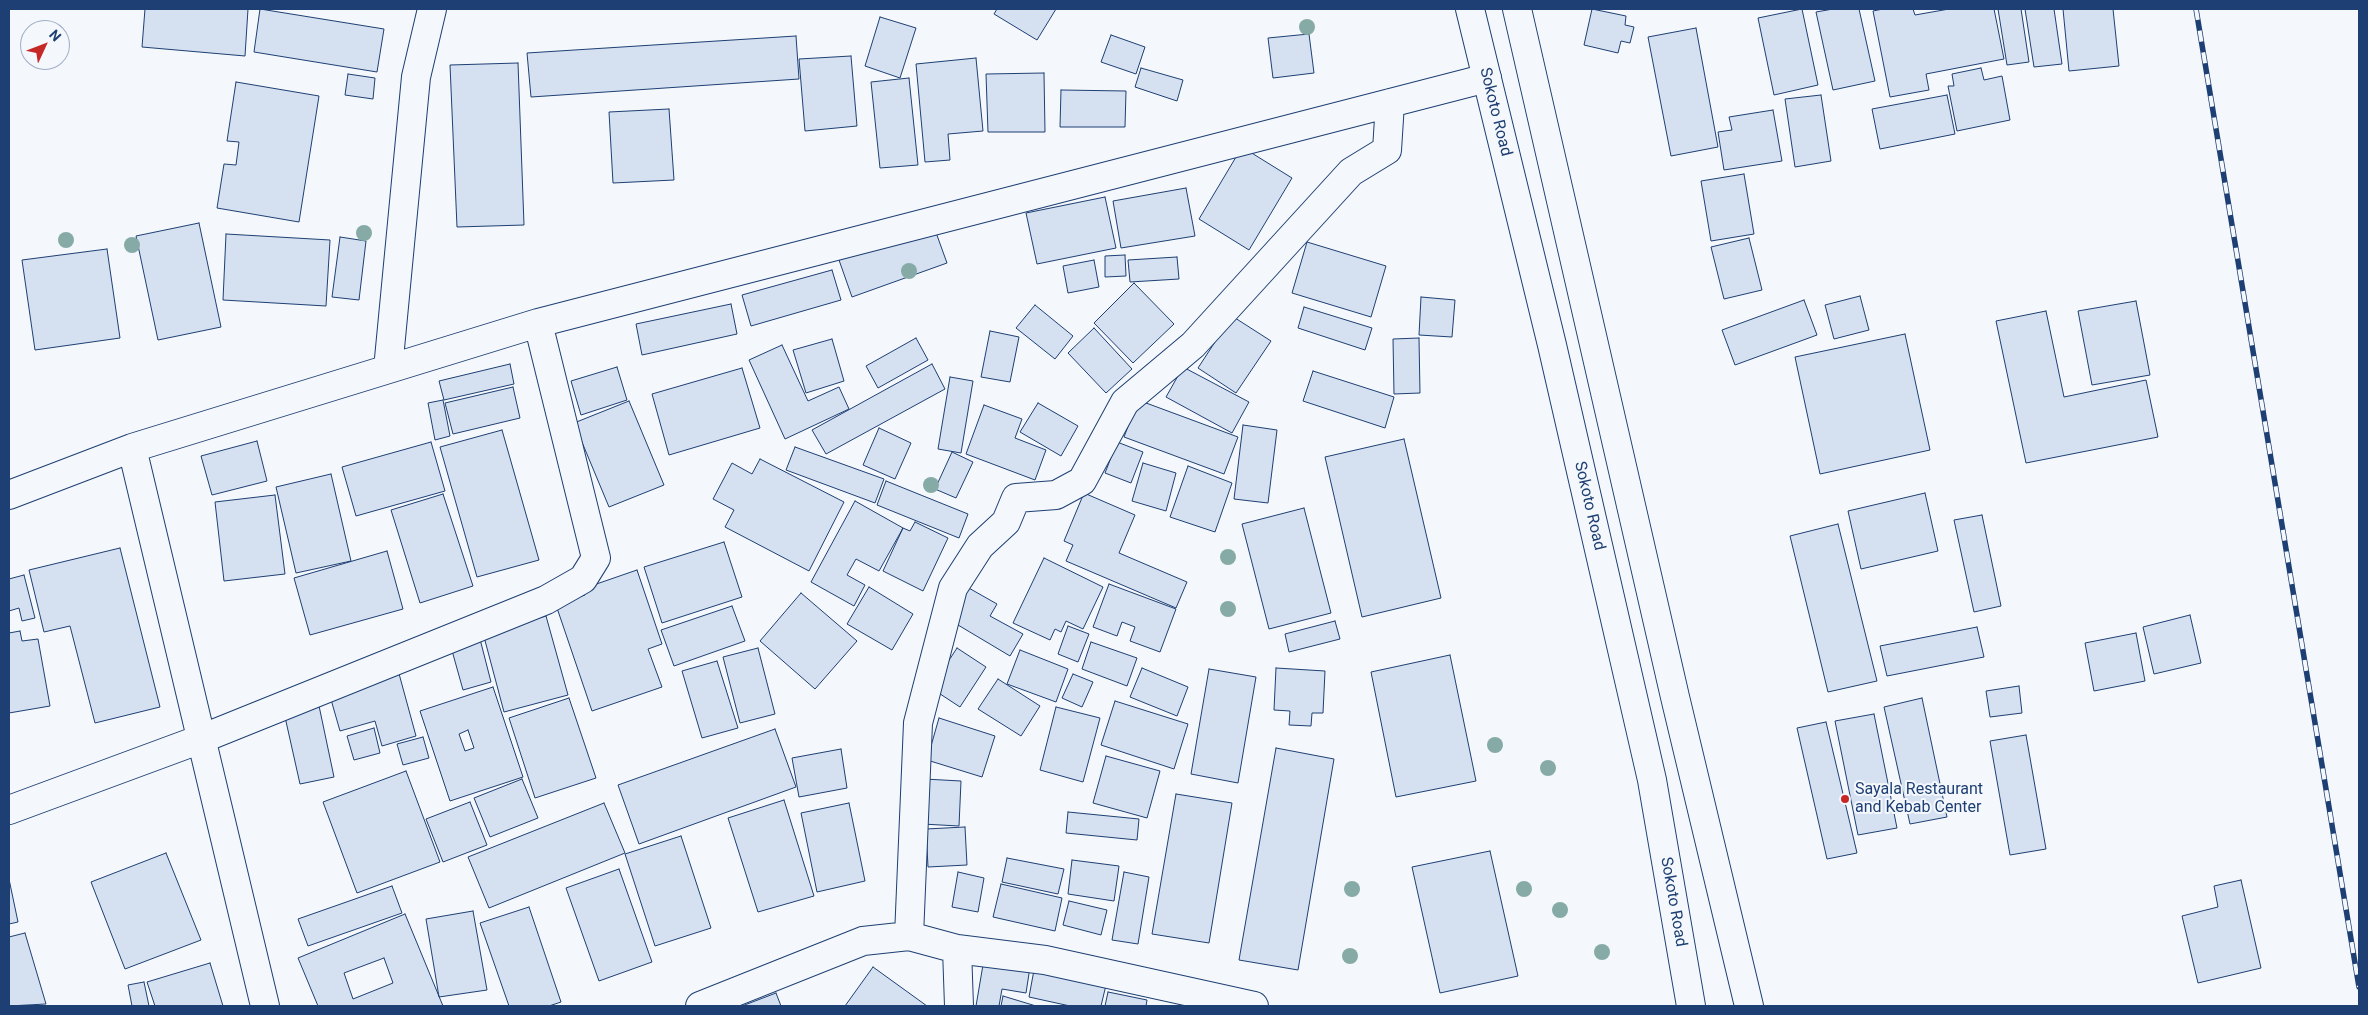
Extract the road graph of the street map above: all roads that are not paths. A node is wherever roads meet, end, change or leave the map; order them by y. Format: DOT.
graph roads {
  1 [pos="432,9"];
  2 [pos="1470,9"];
  3 [pos="1517,9"];
  4 [pos="1486,78"];
  5 [pos="1390,103"];
  6 [pos="538,323"];
  7 [pos="388,370"];
  8 [pos="132,448"];
  9 [pos="9,495"];
  10 [pos="201,740"];
  11 [pos="9,810"];
  12 [pos="909,936"];
  13 [pos="957,949"];
  14 [pos="265,1006"];
  15 [pos="700,1006"];
  16 [pos="959,1006"];
  17 [pos="1254,1006"];
  18 [pos="1691,1006"];
  19 [pos="1749,1006"];
  1 -- 7 [label="street"];
  2 -- 4 [label="street, Sokoto Road"];
  3 -- 19 [label="street"];
  4 -- 5 [label="street"];
  4 -- 18 [label="street, Sokoto Road"];
  5 -- 6 [label="street"];
  5 -- 12 [label="street"];
  6 -- 7 [label="street"];
  6 -- 10 [label="street"];
  7 -- 8 [label="street"];
  8 -- 9 [label="street"];
  8 -- 10 [label="street"];
  10 -- 11 [label="street"];
  10 -- 14 [label="street"];
  12 -- 13 [label="street"];
  12 -- 15 [label="street"];
  13 -- 16 [label="street"];
  13 -- 17 [label="street"];
}
